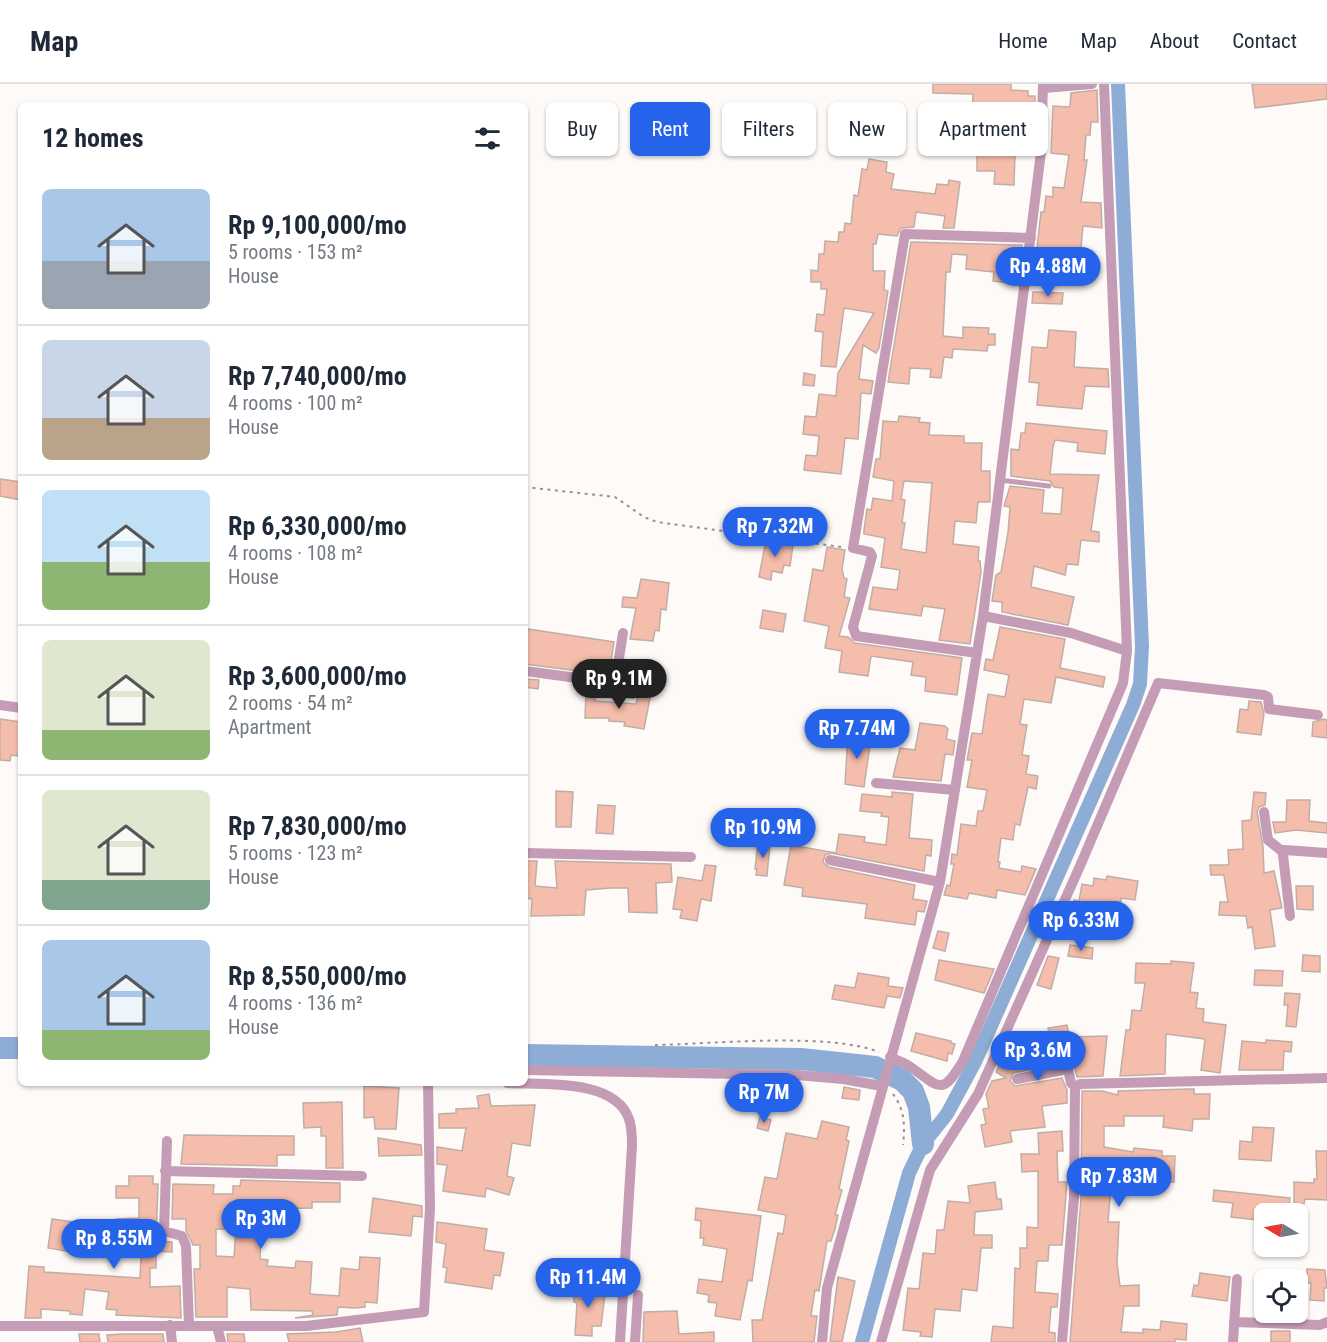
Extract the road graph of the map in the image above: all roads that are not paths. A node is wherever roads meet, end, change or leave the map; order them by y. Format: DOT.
graph roads {
  1 [pos="1092,84"];
  2 [pos="1104,84"];
  3 [pos="1044,86"];
  4 [pos="1030,238"];
  5 [pos="1000,480"];
  6 [pos="1048,486"];
  7 [pos="983,616"];
  8 [pos="623,633"];
  9 [pos="1127,651"];
  10 [pos="977,653"];
  11 [pos="528,670"];
  12 [pos="615,683"];
  13 [pos="632,694"];
  14 [pos="0,705"];
  15 [pos="18,708"];
  16 [pos="1318,715"];
  17 [pos="876,783"];
  18 [pos="955,790"];
  19 [pos="1264,812"];
  20 [pos="1283,852"];
  21 [pos="528,853"];
  22 [pos="1327,853"];
  23 [pos="691,857"];
  24 [pos="830,860"];
  25 [pos="940,882"];
  26 [pos="1290,916"];
  27 [pos="889,1062"];
  28 [pos="528,1070"];
  29 [pos="1327,1078"];
  30 [pos="1017,1079"];
  31 [pos="882,1083"];
  32 [pos="528,1085"];
  33 [pos="428,1086"];
  34 [pos="1075,1087"];
  35 [pos="167,1141"];
  36 [pos="165,1171"];
  37 [pos="362,1176"];
  38 [pos="1237,1279"];
  39 [pos="638,1295"];
  40 [pos="1234,1322"];
  41 [pos="1327,1322"];
  42 [pos="170,1325"];
  43 [pos="0,1326"];
  44 [pos="189,1326"];
  45 [pos="217,1326"];
  46 [pos="171,1342"];
  47 [pos="221,1342"];
  48 [pos="620,1342"];
  49 [pos="635,1342"];
  50 [pos="822,1342"];
  51 [pos="881,1342"];
  52 [pos="1062,1342"];
  53 [pos="1233,1342"];
  1 -- 3 [label="street"];
  2 -- 9 [label="street"];
  3 -- 4 [label="street"];
  4 -- 5 [label="street"];
  4 -- 10 [label="street"];
  5 -- 6 [label="lane"];
  5 -- 7 [label="street"];
  7 -- 9 [label="street"];
  7 -- 10 [label="street"];
  8 -- 12 [label="street"];
  9 -- 27 [label="street"];
  10 -- 18 [label="street"];
  11 -- 12 [label="street"];
  12 -- 13 [label="street"];
  14 -- 15 [label="street"];
  16 -- 51 [label="street"];
  17 -- 18 [label="street"];
  18 -- 25 [label="street"];
  19 -- 20 [label="street"];
  20 -- 22 [label="street"];
  20 -- 26 [label="street"];
  21 -- 23 [label="street"];
  24 -- 25 [label="street"];
  25 -- 27 [label="street"];
  27 -- 31 [label="street"];
  28 -- 31 [label="street"];
  29 -- 34 [label="street"];
  30 -- 34 [label="street"];
  31 -- 50 [label="street"];
  32 -- 48 [label="street"];
  33 -- 45 [label="street"];
  34 -- 52 [label="street"];
  35 -- 36 [label="street"];
  36 -- 37 [label="street"];
  36 -- 44 [label="street"];
  38 -- 40 [label="street"];
  39 -- 49 [label="street"];
  40 -- 41 [label="street"];
  40 -- 53 [label="street"];
  42 -- 43 [label="street"];
  42 -- 44 [label="street"];
  42 -- 46 [label="street"];
  44 -- 45 [label="street"];
  45 -- 47 [label="street"];
}
